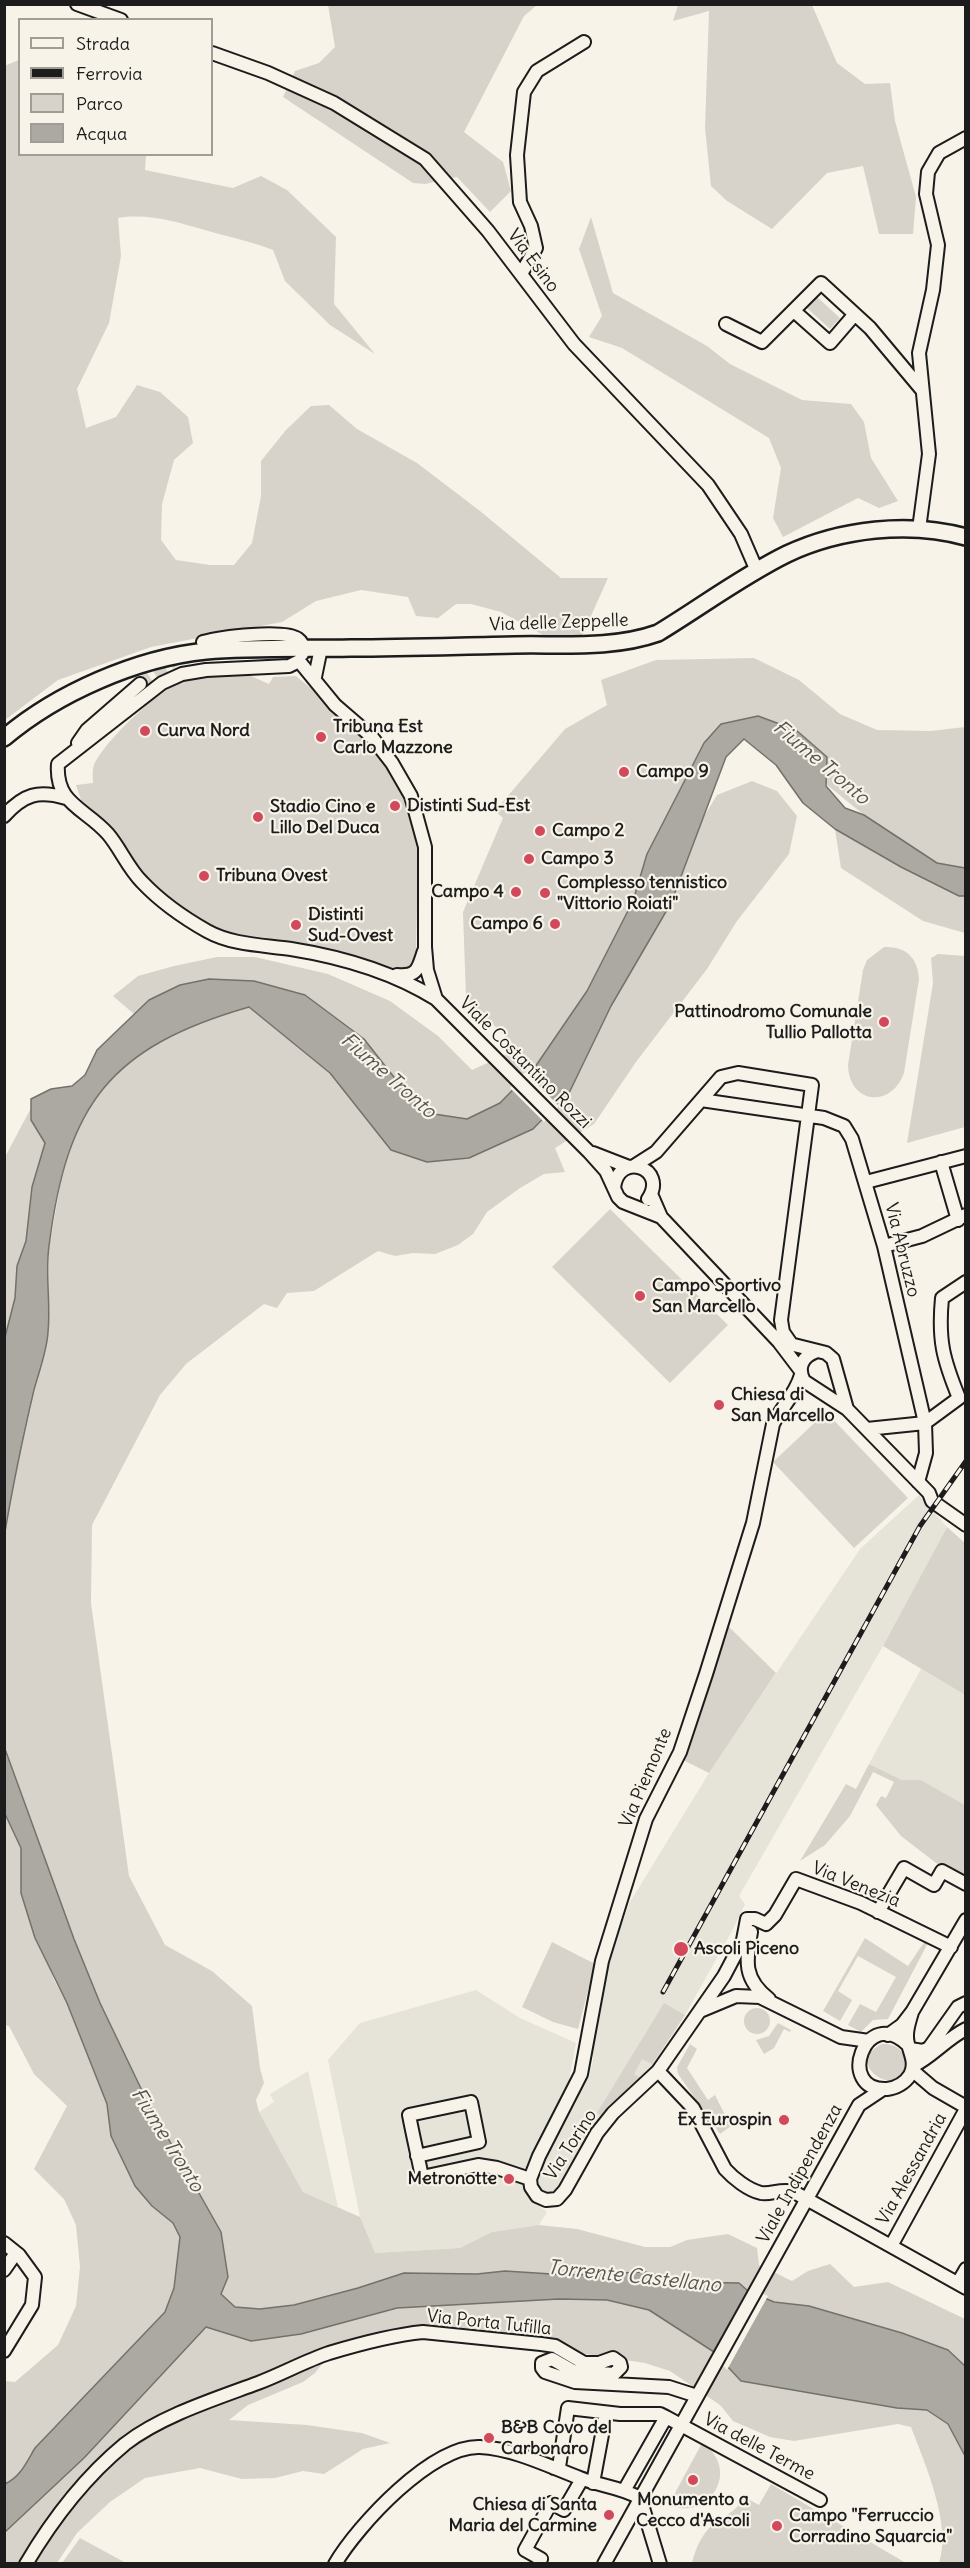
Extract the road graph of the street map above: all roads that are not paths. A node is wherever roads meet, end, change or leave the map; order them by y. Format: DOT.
graph roads {
  1 [pos="77,4"];
  2 [pos="116,18"];
  3 [pos="584,42"];
  4 [pos="213,53"];
  5 [pos="966,138"];
  6 [pos="521,274"];
  7 [pos="794,311"];
  8 [pos="855,314"];
  9 [pos="726,324"];
  10 [pos="922,390"];
  11 [pos="920,529"];
  12 [pos="966,537"];
  13 [pos="757,571"];
  14 [pos="203,642"];
  15 [pos="321,648"];
  16 [pos="302,654"];
  17 [pos="315,677"];
  18 [pos="140,684"];
  19 [pos="4,738"];
  20 [pos="69,754"];
  21 [pos="66,798"];
  22 [pos="4,816"];
  23 [pos="425,947"];
  24 [pos="390,975"];
  25 [pos="438,1001"];
  26 [pos="701,1100"];
  27 [pos="808,1116"];
  28 [pos="590,1152"];
  29 [pos="656,1152"];
  30 [pos="966,1156"];
  31 [pos="941,1162"];
  32 [pos="632,1166"];
  33 [pos="651,1176"];
  34 [pos="866,1182"];
  35 [pos="615,1188"];
  36 [pos="651,1194"];
  37 [pos="633,1205"];
  38 [pos="660,1217"];
  39 [pos="962,1217"];
  40 [pos="884,1246"];
  41 [pos="966,1282"];
  42 [pos="779,1342"];
  43 [pos="792,1345"];
  44 [pos="815,1352"];
  45 [pos="836,1369"];
  46 [pos="801,1373"];
  47 [pos="814,1387"];
  48 [pos="796,1392"];
  49 [pos="848,1409"];
  50 [pos="925,1423"];
  51 [pos="867,1429"];
  52 [pos="918,1482"];
  53 [pos="966,1525"];
  54 [pos="966,1884"];
  55 [pos="878,1912"];
  56 [pos="966,1920"];
  57 [pos="761,1921"];
  58 [pos="951,1947"];
  59 [pos="726,1974"];
  60 [pos="749,1975"];
  61 [pos="738,1996"];
  62 [pos="966,2003"];
  63 [pos="782,2008"];
  64 [pos="699,2012"];
  65 [pos="912,2013"];
  66 [pos="950,2018"];
  67 [pos="963,2030"];
  68 [pos="888,2035"];
  69 [pos="841,2037"];
  70 [pos="869,2041"];
  71 [pos="909,2047"];
  72 [pos="926,2058"];
  73 [pos="859,2063"];
  74 [pos="912,2068"];
  75 [pos="658,2071"];
  76 [pos="863,2077"];
  77 [pos="901,2084"];
  78 [pos="929,2084"];
  79 [pos="883,2089"];
  80 [pos="859,2105"];
  81 [pos="966,2108"];
  82 [pos="417,2156"];
  83 [pos="530,2179"];
  84 [pos="808,2199"];
  85 [pos="4,2243"];
  86 [pos="891,2246"];
  87 [pos="16,2253"];
  88 [pos="966,2269"];
  89 [pos="4,2270"];
  90 [pos="962,2285"];
  91 [pos="4,2351"];
  92 [pos="699,2392"];
  93 [pos="606,2413"];
  94 [pos="666,2417"];
  95 [pos="681,2425"];
  96 [pos="554,2468"];
  97 [pos="588,2481"];
  98 [pos="625,2489"];
  99 [pos="640,2498"];
  100 [pos="820,2500"];
  101 [pos="26,2564"];
  102 [pos="335,2564"];
  103 [pos="539,2564"];
  104 [pos="604,2564"];
  105 [pos="660,2564"];
  1 -- 2 [label="street"];
  3 -- 6 [label="street"];
  4 -- 6 [label="street, Via Esino"];
  5 -- 10 [label="street"];
  6 -- 13 [label="street, Via Esino"];
  7 -- 8 [label="street"];
  7 -- 8 [label="street"];
  7 -- 9 [label="street"];
  8 -- 10 [label="street"];
  10 -- 11 [label="street"];
  11 -- 12 [label="main road, Via delle Zeppelle"];
  11 -- 13 [label="main road, Via delle Zeppelle"];
  13 -- 15 [label="main road, Via delle Zeppelle"];
  14 -- 16 [label="street, Via delle Zeppelle"];
  15 -- 16 [label="main road, Via delle Zeppelle"];
  15 -- 17 [label="street"];
  16 -- 17 [label="street, Viale Costantino Rozzi"];
  16 -- 19 [label="main road"];
  16 -- 20 [label="street"];
  17 -- 23 [label="street, Viale Costantino Rozzi"];
  18 -- 20 [label="street"];
  20 -- 21 [label="street"];
  21 -- 22 [label="street"];
  21 -- 24 [label="street, Viale Costantino Rozzi"];
  23 -- 24 [label="street, Viale Costantino Rozzi"];
  23 -- 25 [label="street, Viale Costantino Rozzi"];
  24 -- 25 [label="street, Viale Costantino Rozzi"];
  25 -- 28 [label="street, Viale Costantino Rozzi"];
  26 -- 27 [label="street"];
  26 -- 27 [label="street, Viale Costantino Rozzi"];
  26 -- 29 [label="street, Viale Costantino Rozzi"];
  27 -- 34 [label="street, Via Abruzzo"];
  27 -- 43 [label="street"];
  28 -- 32 [label="street, Viale Costantino Rozzi"];
  28 -- 35 [label="street, Viale Costantino Rozzi"];
  29 -- 32 [label="street, Viale Costantino Rozzi"];
  29 -- 33 [label="street, Viale Costantino Rozzi"];
  30 -- 31 [label="street"];
  31 -- 34 [label="street"];
  31 -- 39 [label="street"];
  32 -- 33 [label="street, Viale Costantino Rozzi"];
  32 -- 35 [label="street, Viale Costantino Rozzi"];
  33 -- 36 [label="street, Viale Costantino Rozzi"];
  34 -- 40 [label="street, Via Abruzzo"];
  35 -- 37 [label="street, Viale Costantino Rozzi"];
  36 -- 37 [label="street"];
  36 -- 38 [label="street, Viale Costantino Rozzi"];
  37 -- 38 [label="street, Viale Costantino Rozzi"];
  38 -- 42 [label="street, Viale Costantino Rozzi"];
  39 -- 40 [label="street"];
  40 -- 50 [label="street, Via Abruzzo"];
  41 -- 50 [label="street"];
  42 -- 43 [label="street"];
  42 -- 46 [label="street, Viale Costantino Rozzi"];
  43 -- 44 [label="street"];
  44 -- 45 [label="street"];
  44 -- 46 [label="street"];
  45 -- 47 [label="street"];
  45 -- 49 [label="street, Viale Costantino Rozzi"];
  46 -- 47 [label="street, Viale Costantino Rozzi"];
  46 -- 48 [label="street, Via Piemonte"];
  47 -- 48 [label="street"];
  47 -- 49 [label="street, Viale Costantino Rozzi"];
  48 -- 83 [label="street, Via Piemonte"];
  49 -- 51 [label="street, Viale Costantino Rozzi"];
  50 -- 51 [label="street"];
  50 -- 52 [label="street, Via Abruzzo"];
  51 -- 52 [label="street, Viale Costantino Rozzi"];
  52 -- 53 [label="street, Viale Costantino Rozzi"];
  54 -- 55 [label="street"];
  55 -- 57 [label="street, Via Venezia"];
  55 -- 58 [label="street, Via Venezia"];
  56 -- 58 [label="street"];
  57 -- 59 [label="street"];
  57 -- 60 [label="street"];
  58 -- 65 [label="street"];
  59 -- 60 [label="street"];
  59 -- 61 [label="street"];
  59 -- 64 [label="street"];
  60 -- 61 [label="street"];
  60 -- 63 [label="street"];
  61 -- 63 [label="street"];
  61 -- 64 [label="street"];
  62 -- 66 [label="street"];
  63 -- 69 [label="street"];
  64 -- 75 [label="street"];
  65 -- 68 [label="street"];
  65 -- 71 [label="street"];
  66 -- 67 [label="street"];
  66 -- 71 [label="street"];
  67 -- 72 [label="street"];
  68 -- 70 [label="street"];
  68 -- 71 [label="street"];
  69 -- 70 [label="street"];
  69 -- 73 [label="street"];
  70 -- 73 [label="street"];
  71 -- 74 [label="street"];
  72 -- 74 [label="street"];
  72 -- 78 [label="street"];
  73 -- 76 [label="street, Viale Indipendenza"];
  74 -- 77 [label="street"];
  74 -- 78 [label="street"];
  75 -- 83 [label="street, Via Torino"];
  75 -- 84 [label="street"];
  76 -- 79 [label="street"];
  76 -- 80 [label="street, Viale Indipendenza"];
  77 -- 78 [label="street"];
  77 -- 79 [label="street, Viale Indipendenza"];
  78 -- 81 [label="street"];
  79 -- 80 [label="street, Viale Indipendenza"];
  80 -- 84 [label="street, Viale Indipendenza"];
  81 -- 86 [label="street, Via Alessandria"];
  82 -- 82 [label="street"];
  82 -- 83 [label="street"];
  84 -- 86 [label="street"];
  84 -- 92 [label="street, Viale Indipendenza"];
  85 -- 87 [label="street"];
  86 -- 90 [label="street"];
  87 -- 89 [label="street"];
  87 -- 91 [label="street"];
  88 -- 90 [label="street"];
  92 -- 95 [label="street, Viale Indipendenza"];
  92 -- 101 [label="street, Via Porta Tufilla"];
  93 -- 94 [label="street"];
  93 -- 96 [label="street"];
  93 -- 97 [label="street"];
  94 -- 95 [label="street, Via delle Terme"];
  94 -- 98 [label="street"];
  95 -- 99 [label="street, Viale Indipendenza"];
  95 -- 100 [label="street, Via delle Terme"];
  96 -- 97 [label="street"];
  96 -- 102 [label="street"];
  97 -- 98 [label="street"];
  97 -- 103 [label="street"];
  98 -- 99 [label="street"];
  99 -- 104 [label="street, Viale Indipendenza"];
  99 -- 105 [label="street"];
}
